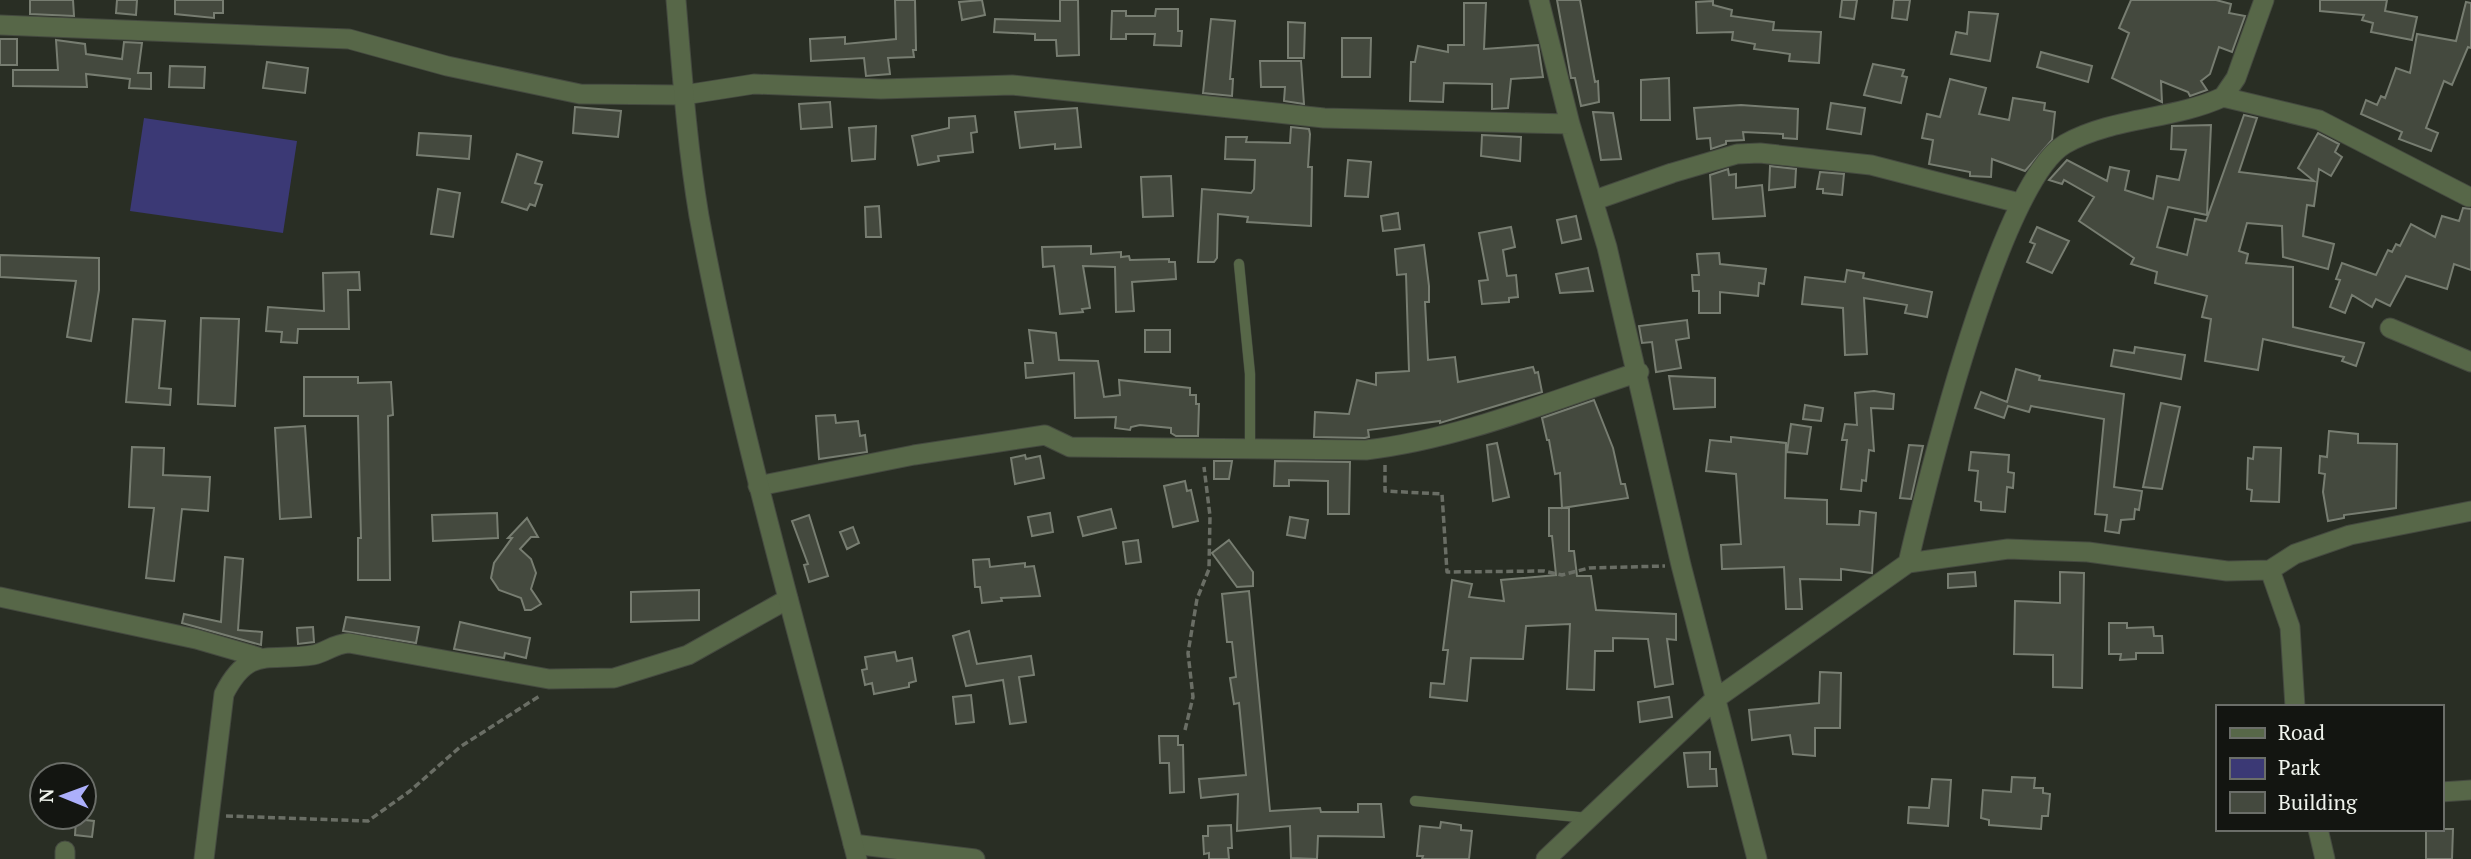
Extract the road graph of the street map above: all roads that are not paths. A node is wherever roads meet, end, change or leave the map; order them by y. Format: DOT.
graph roads {
  1 [pos="676,0"];
  2 [pos="1539,0"];
  3 [pos="2264,0"];
  4 [pos="0,25"];
  5 [pos="684,95"];
  6 [pos="2222,97"];
  7 [pos="1570,124"];
  8 [pos="2469,197"];
  9 [pos="1595,201"];
  10 [pos="2019,203"];
  11 [pos="1239,264"];
  12 [pos="2390,328"];
  13 [pos="2471,362"];
  14 [pos="1639,372"];
  15 [pos="1250,449"];
  16 [pos="758,486"];
  17 [pos="2471,511"];
  18 [pos="1908,563"];
  19 [pos="2270,570"];
  20 [pos="0,597"];
  21 [pos="788,599"];
  22 [pos="258,657"];
  23 [pos="1714,699"];
  24 [pos="2295,705"];
  25 [pos="2471,790"];
  26 [pos="2443,792"];
  27 [pos="1415,801"];
  28 [pos="1589,818"];
  29 [pos="2318,831"];
  30 [pos="855,852"];
  31 [pos="205,859"];
  32 [pos="975,859"];
  33 [pos="1546,859"];
  34 [pos="1756,859"];
  35 [pos="2325,859"];
  1 -- 5 [label="street"];
  2 -- 7 [label="street"];
  3 -- 6 [label="street"];
  4 -- 5 [label="street"];
  5 -- 7 [label="street"];
  5 -- 16 [label="street"];
  6 -- 8 [label="street"];
  6 -- 10 [label="street"];
  7 -- 9 [label="street"];
  9 -- 10 [label="street"];
  9 -- 14 [label="street"];
  10 -- 18 [label="street"];
  11 -- 15 [label="lane"];
  12 -- 13 [label="street"];
  14 -- 15 [label="street"];
  14 -- 23 [label="street"];
  15 -- 16 [label="street"];
  16 -- 21 [label="street"];
  17 -- 19 [label="street"];
  18 -- 19 [label="street"];
  18 -- 23 [label="street"];
  19 -- 24 [label="street"];
  20 -- 22 [label="street"];
  21 -- 22 [label="street"];
  21 -- 30 [label="street"];
  22 -- 31 [label="street"];
  23 -- 28 [label="street"];
  23 -- 34 [label="street"];
  25 -- 26 [label="street"];
  27 -- 28 [label="lane"];
  28 -- 33 [label="street"];
  29 -- 35 [label="street"];
  30 -- 32 [label="street"];
}
